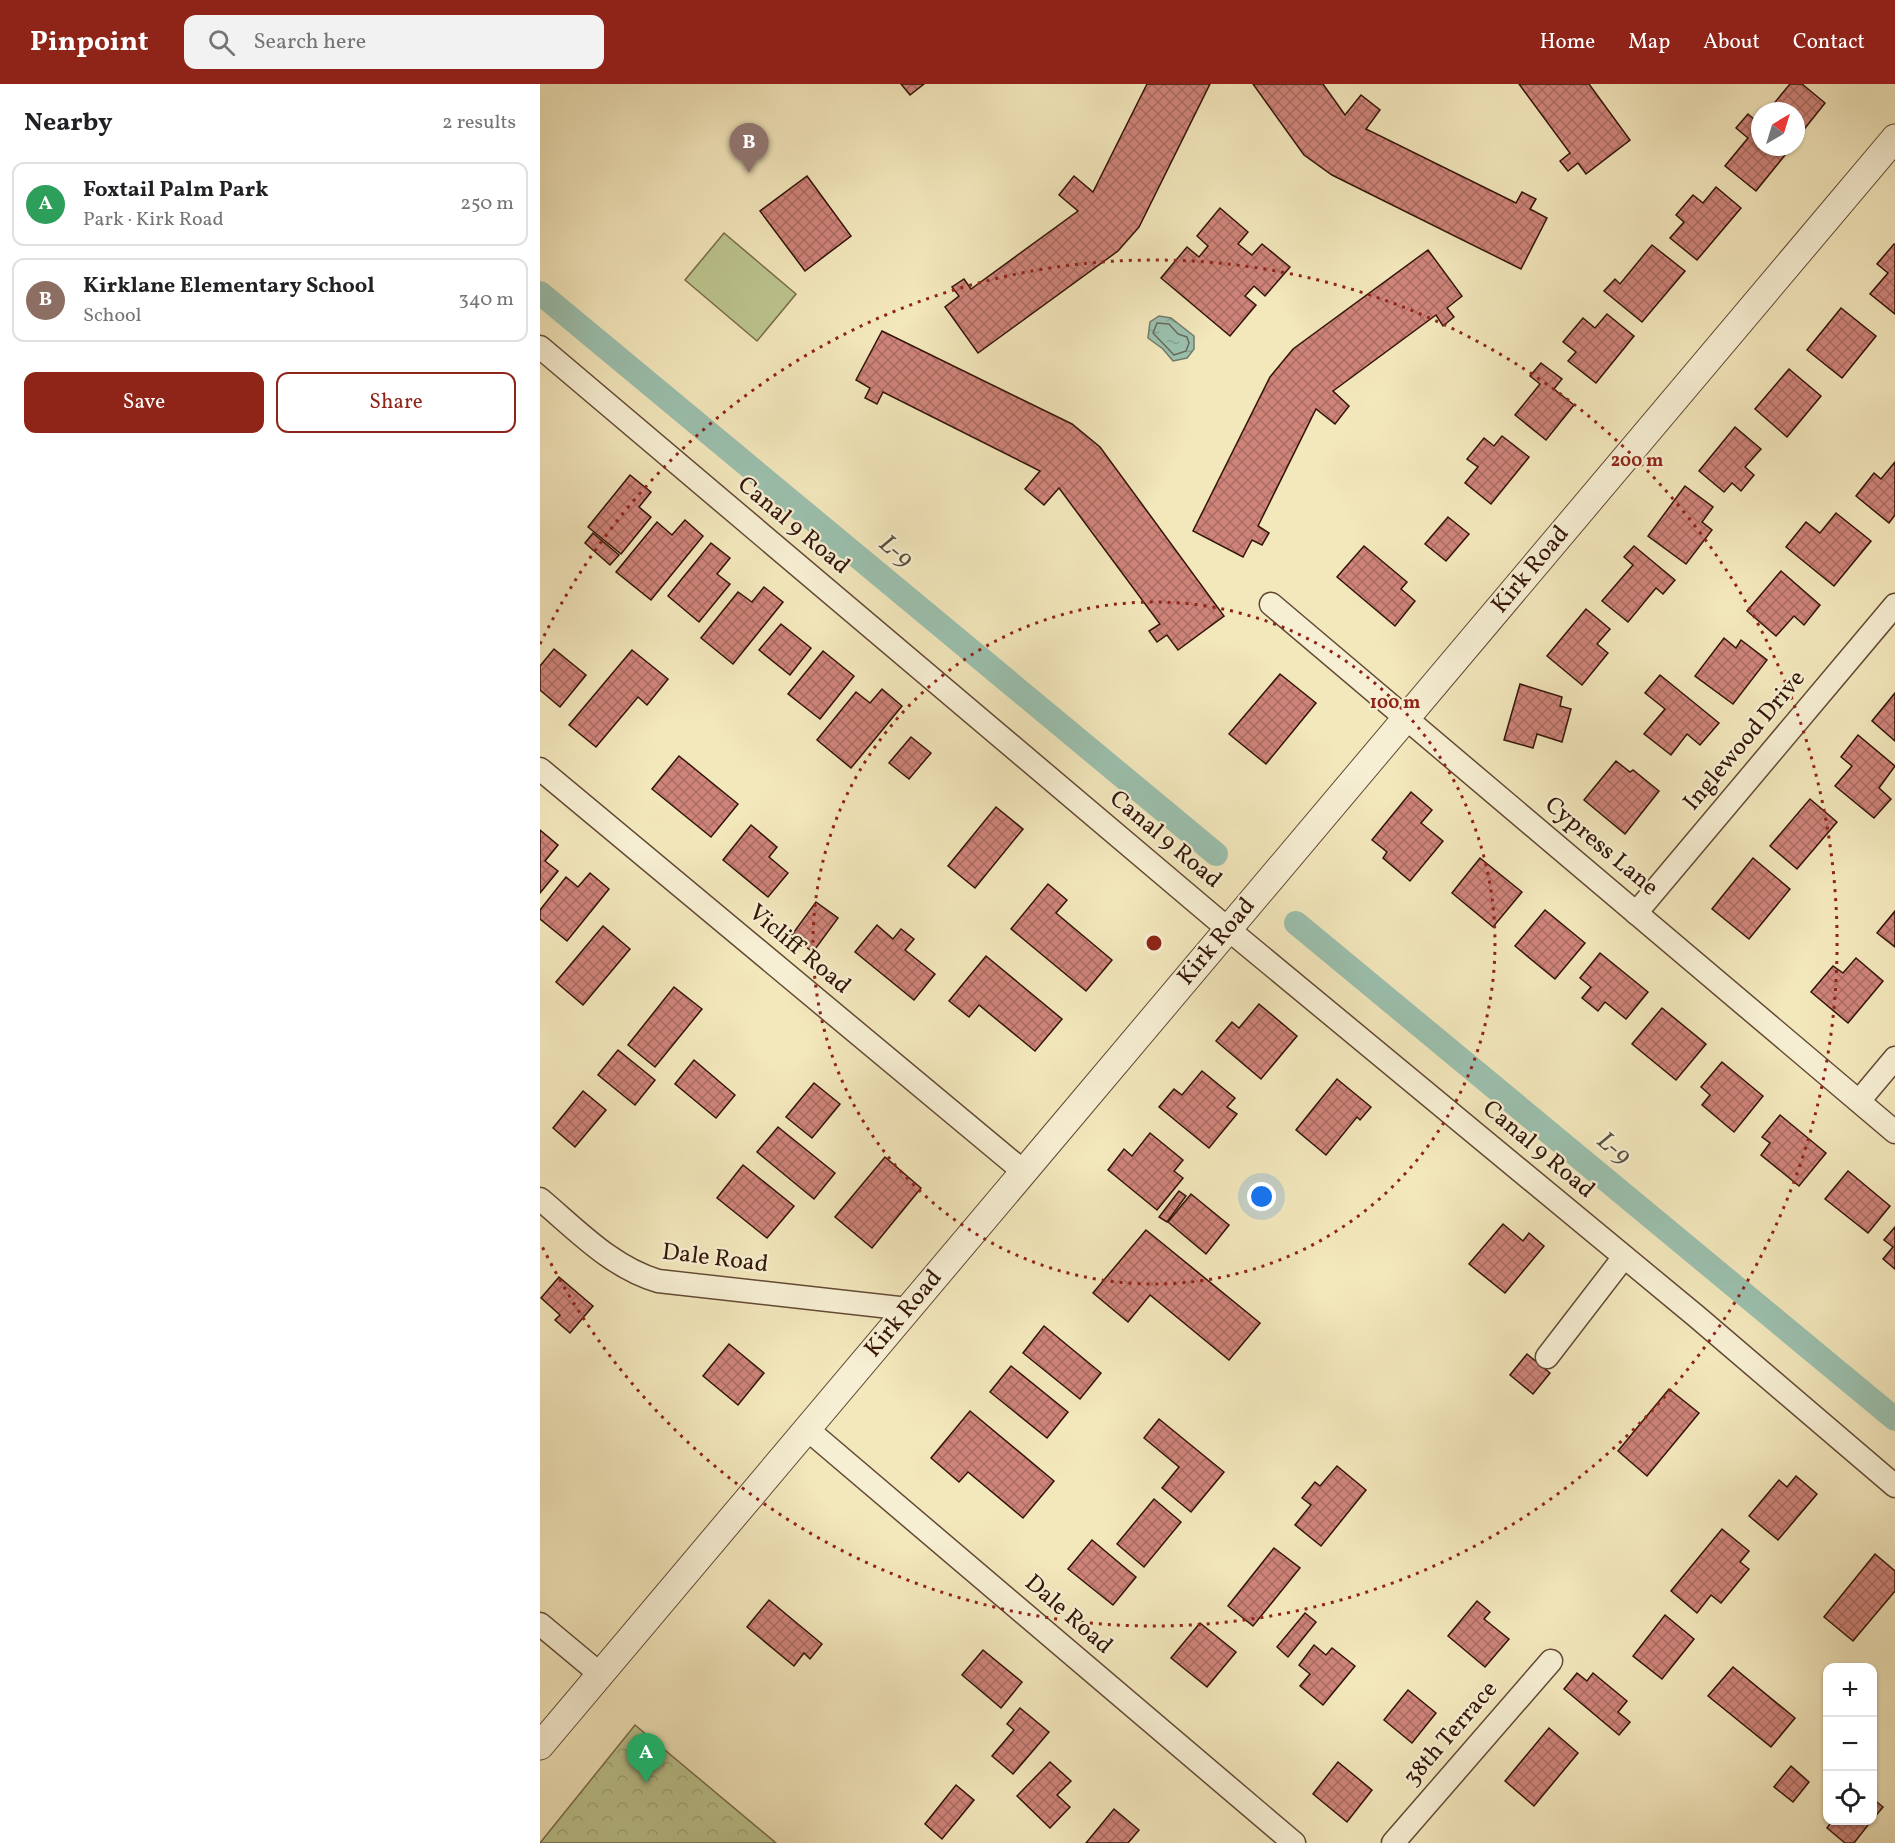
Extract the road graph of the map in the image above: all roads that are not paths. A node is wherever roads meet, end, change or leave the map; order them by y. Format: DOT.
graph roads {
  1 [pos="1895,138"];
  2 [pos="540,347"];
  3 [pos="1271,604"];
  4 [pos="1895,605"];
  5 [pos="1406,718"];
  6 [pos="540,769"];
  7 [pos="1636,913"];
  8 [pos="1228,929"];
  9 [pos="1895,1058"];
  10 [pos="1858,1101"];
  11 [pos="1895,1132"];
  12 [pos="1024,1172"];
  13 [pos="540,1199"];
  14 [pos="1624,1257"];
  15 [pos="908,1309"];
  16 [pos="1547,1357"];
  17 [pos="807,1429"];
  18 [pos="1895,1486"];
  19 [pos="540,1624"];
  20 [pos="1551,1661"];
  21 [pos="600,1674"];
  22 [pos="540,1746"];
  23 [pos="1294,1843"];
  24 [pos="1393,1843"];
  1 -- 5 [label="street, Kirk Road"];
  2 -- 8 [label="street, Canal 9 Road"];
  3 -- 5 [label="street, Cypress Lane"];
  4 -- 7 [label="street, Inglewood Drive"];
  5 -- 7 [label="street, Cypress Lane"];
  5 -- 8 [label="street, Kirk Road"];
  6 -- 12 [label="street, Vicliff Road"];
  7 -- 10 [label="street, Cypress Lane"];
  8 -- 12 [label="street, Kirk Road"];
  8 -- 14 [label="street, Canal 9 Road"];
  9 -- 10 [label="street"];
  10 -- 11 [label="street, Cypress Lane"];
  12 -- 15 [label="street, Kirk Road"];
  13 -- 15 [label="street, Dale Road"];
  14 -- 16 [label="street"];
  14 -- 18 [label="street, Canal 9 Road"];
  15 -- 17 [label="street, Kirk Road"];
  17 -- 21 [label="street, Kirk Road"];
  17 -- 23 [label="street, Dale Road"];
  19 -- 21 [label="street"];
  20 -- 24 [label="street, 38th Terrace"];
  21 -- 22 [label="street, Kirk Road"];
}
